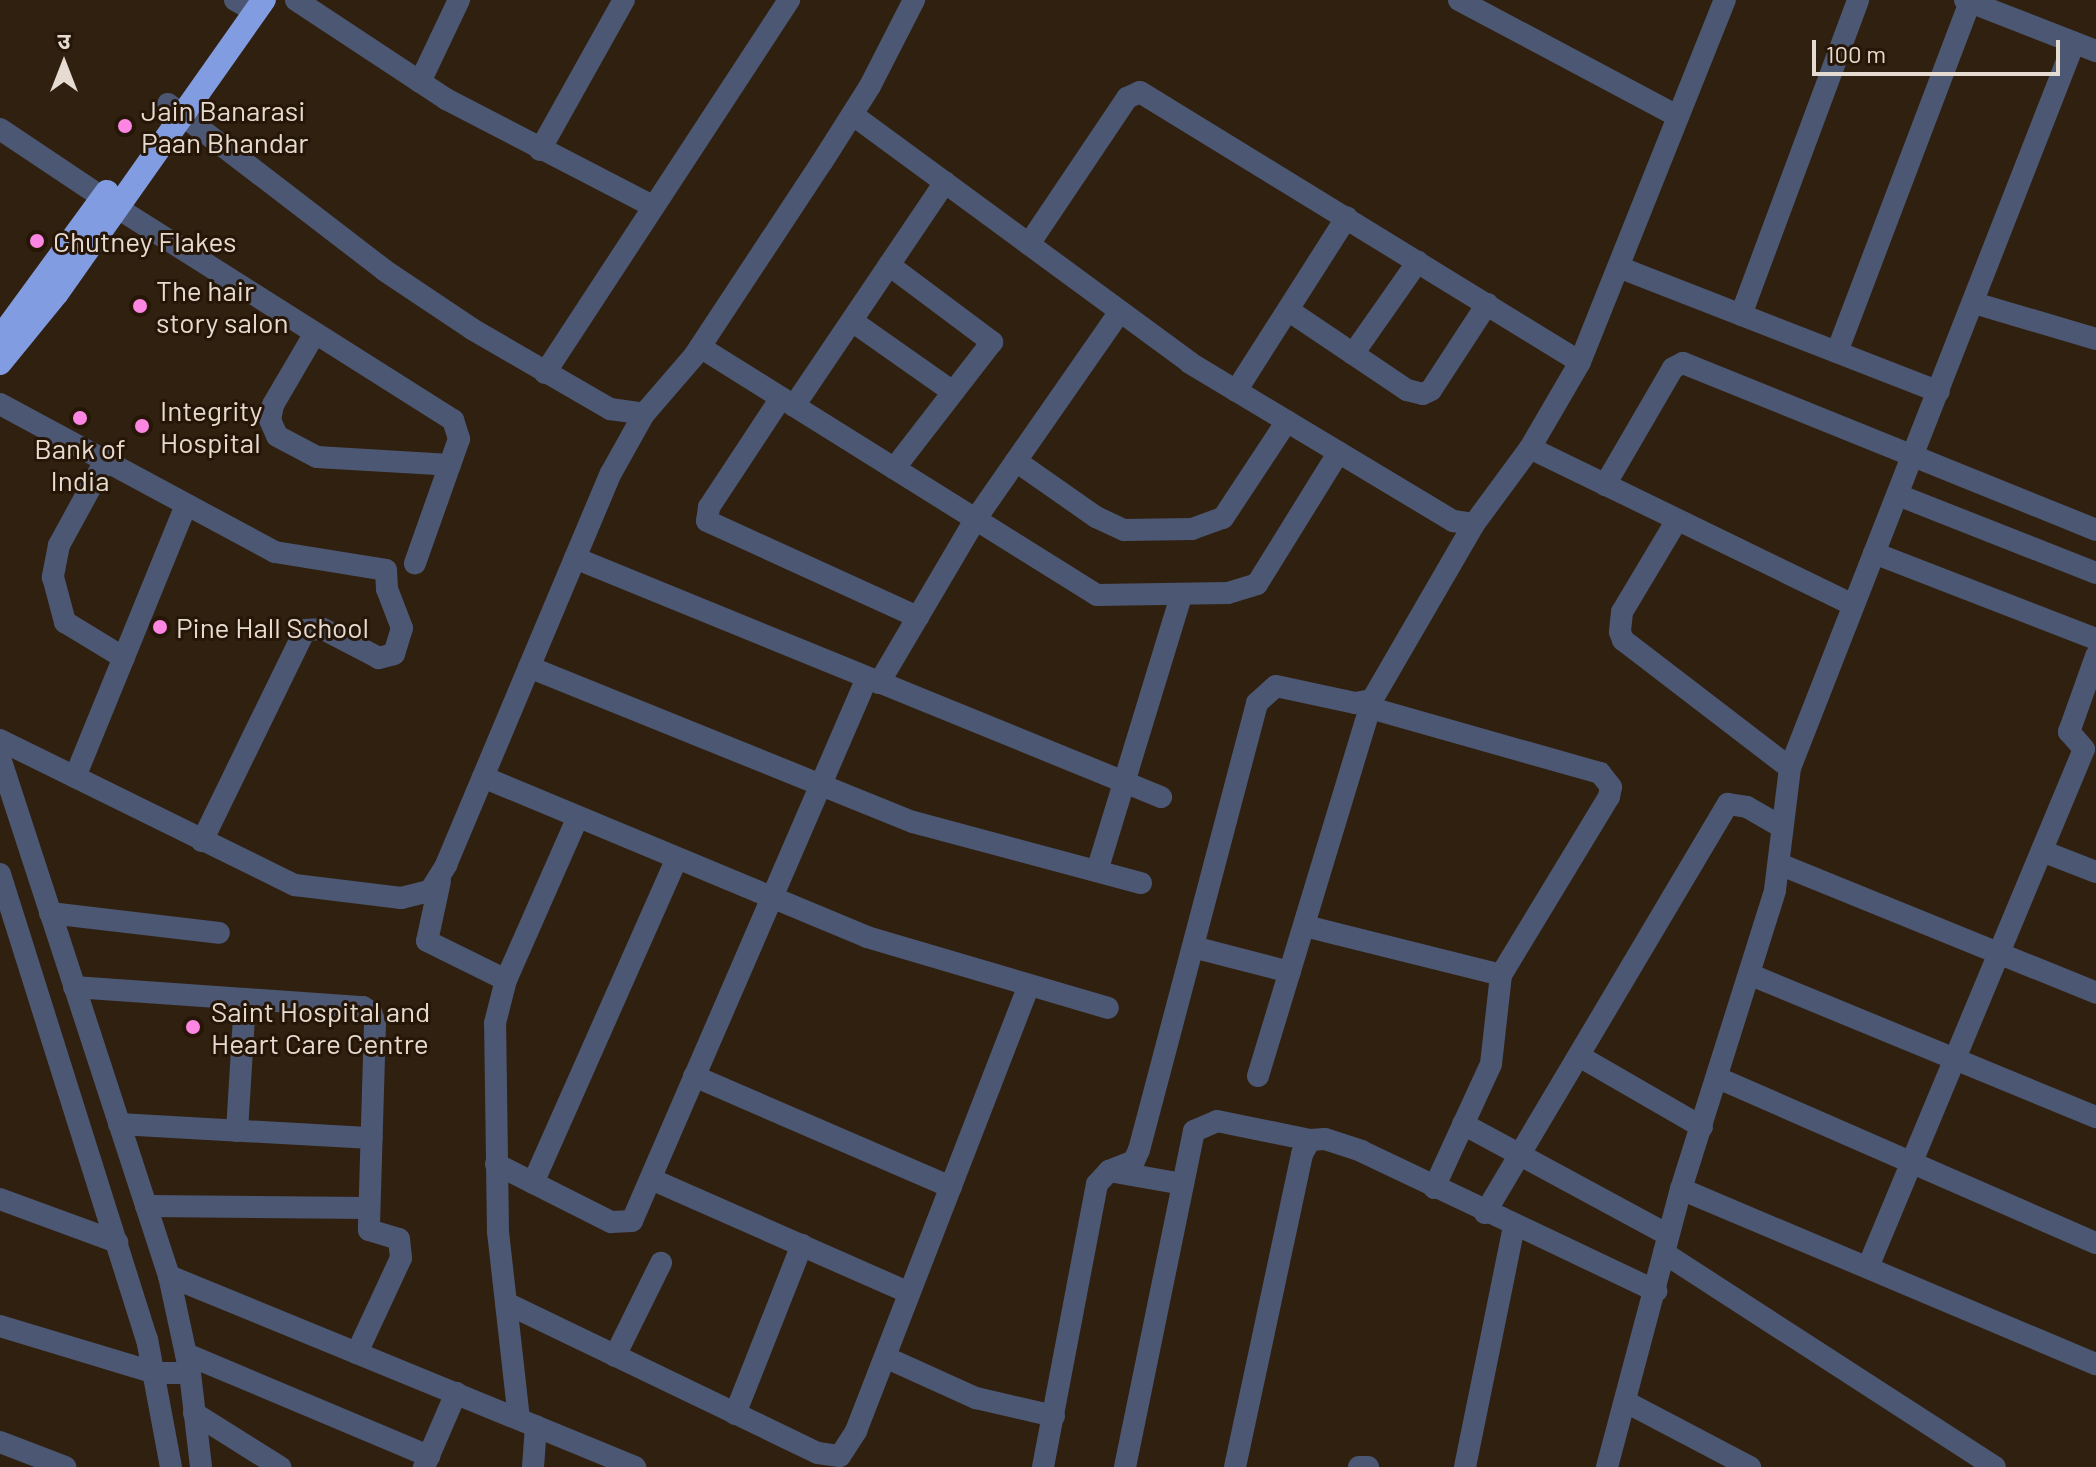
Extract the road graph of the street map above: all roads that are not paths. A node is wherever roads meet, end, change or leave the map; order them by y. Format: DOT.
graph roads {
  1 [pos="296,0"];
  2 [pos="459,0"];
  3 [pos="624,0"];
  4 [pos="762,0"];
  5 [pos="914,0"];
  6 [pos="1725,0"];
  7 [pos="1858,0"];
  8 [pos="246,1"];
  9 [pos="1969,1"];
  10 [pos="1473,3"];
  11 [pos="785,7"];
  12 [pos="2074,43"];
  13 [pos="2096,51"];
  14 [pos="420,82"];
  15 [pos="174,109"];
  16 [pos="853,115"];
  17 [pos="1677,116"];
  18 [pos="0,129"];
  19 [pos="540,150"];
  20 [pos="945,182"];
  21 [pos="109,203"];
  22 [pos="652,206"];
  23 [pos="1347,217"];
  24 [pos="1029,244"];
  25 [pos="1418,261"];
  26 [pos="889,265"];
  27 [pos="1621,268"];
  28 [pos="1974,303"];
  29 [pos="1487,304"];
  30 [pos="1288,310"];
  31 [pos="1120,311"];
  32 [pos="1741,315"];
  33 [pos="852,321"];
  34 [pos="315,333"];
  35 [pos="0,338"];
  36 [pos="2096,339"];
  37 [pos="700,347"];
  38 [pos="1837,352"];
  39 [pos="1353,354"];
  40 [pos="1580,362"];
  41 [pos="0,363"];
  42 [pos="545,373"];
  43 [pos="1236,391"];
  44 [pos="953,392"];
  45 [pos="1939,392"];
  46 [pos="788,402"];
  47 [pos="0,404"];
  48 [pos="644,414"];
  49 [pos="1287,421"];
  50 [pos="1530,448"];
  51 [pos="1339,452"];
  52 [pos="1912,458"];
  53 [pos="105,461"];
  54 [pos="1016,461"];
  55 [pos="450,465"];
  56 [pos="894,469"];
  57 [pos="1605,485"];
  58 [pos="1898,495"];
  59 [pos="186,505"];
  60 [pos="975,520"];
  61 [pos="1677,520"];
  62 [pos="1474,524"];
  63 [pos="2096,530"];
  64 [pos="1874,553"];
  65 [pos="575,558"];
  66 [pos="415,563"];
  67 [pos="2096,573"];
  68 [pos="1181,596"];
  69 [pos="1853,605"];
  70 [pos="918,617"];
  71 [pos="2096,639"];
  72 [pos="2096,656"];
  73 [pos="124,658"];
  74 [pos="529,667"];
  75 [pos="873,680"];
  76 [pos="1371,704"];
  77 [pos="0,740"];
  78 [pos="2090,751"];
  79 [pos="0,758"];
  80 [pos="1790,768"];
  81 [pos="75,777"];
  82 [pos="483,777"];
  83 [pos="1123,782"];
  84 [pos="820,786"];
  85 [pos="1161,797"];
  86 [pos="578,817"];
  87 [pos="1781,827"];
  88 [pos="202,841"];
  89 [pos="2042,851"];
  90 [pos="677,858"];
  91 [pos="1779,864"];
  92 [pos="1097,871"];
  93 [pos="2096,872"];
  94 [pos="0,874"];
  95 [pos="440,881"];
  96 [pos="1141,883"];
  97 [pos="770,897"];
  98 [pos="50,913"];
  99 [pos="1305,926"];
  100 [pos="219,933"];
  101 [pos="1193,947"];
  102 [pos="1999,953"];
  103 [pos="1290,972"];
  104 [pos="1501,975"];
  105 [pos="1751,975"];
  106 [pos="506,980"];
  107 [pos="1029,986"];
  108 [pos="60,987"];
  109 [pos="2096,993"];
  110 [pos="245,999"];
  111 [pos="1108,1008"];
  112 [pos="1579,1056"];
  113 [pos="1957,1058"];
  114 [pos="694,1076"];
  115 [pos="1258,1076"];
  116 [pos="1718,1078"];
  117 [pos="2096,1117"];
  118 [pos="119,1124"];
  119 [pos="1463,1124"];
  120 [pos="1702,1127"];
  121 [pos="237,1131"];
  122 [pos="372,1138"];
  123 [pos="1310,1140"];
  124 [pos="1521,1156"];
  125 [pos="496,1164"];
  126 [pos="1912,1164"];
  127 [pos="112,1165"];
  128 [pos="1109,1171"];
  129 [pos="651,1179"];
  130 [pos="533,1183"];
  131 [pos="1183,1184"];
  132 [pos="951,1187"];
  133 [pos="1434,1188"];
  134 [pos="1681,1189"];
  135 [pos="0,1199"];
  136 [pos="146,1206"];
  137 [pos="369,1208"];
  138 [pos="1485,1213"];
  139 [pos="1514,1227"];
  140 [pos="117,1242"];
  141 [pos="2096,1243"];
  142 [pos="1666,1244"];
  143 [pos="802,1245"];
  144 [pos="661,1263"];
  145 [pos="1868,1267"];
  146 [pos="169,1276"];
  147 [pos="1656,1291"];
  148 [pos="909,1293"];
  149 [pos="506,1303"];
  150 [pos="0,1326"];
  151 [pos="357,1353"];
  152 [pos="615,1356"];
  153 [pos="885,1357"];
  154 [pos="2096,1364"];
  155 [pos="175,1369"];
  156 [pos="456,1393"];
  157 [pos="1628,1403"];
  158 [pos="194,1413"];
  159 [pos="735,1414"];
  160 [pos="1054,1416"];
  161 [pos="527,1423"];
  162 [pos="0,1442"];
  163 [pos="426,1461"];
  164 [pos="838,1461"];
  165 [pos="65,1467"];
  166 [pos="171,1467"];
  167 [pos="201,1467"];
  168 [pos="280,1467"];
  169 [pos="533,1467"];
  170 [pos="635,1467"];
  171 [pos="1043,1467"];
  172 [pos="1125,1467"];
  173 [pos="1235,1467"];
  174 [pos="1359,1467"];
  175 [pos="1368,1467"];
  176 [pos="1465,1467"];
  177 [pos="1607,1467"];
  178 [pos="1750,1467"];
  179 [pos="1995,1467"];
  1 -- 14 [label="street"];
  2 -- 14 [label="street"];
  3 -- 19 [label="street"];
  4 -- 11 [label="street"];
  5 -- 16 [label="street"];
  6 -- 17 [label="street"];
  7 -- 32 [label="street"];
  8 -- 15 [label="highway"];
  9 -- 12 [label="street"];
  9 -- 38 [label="street"];
  10 -- 17 [label="street"];
  11 -- 22 [label="street"];
  12 -- 13 [label="street"];
  12 -- 28 [label="street"];
  14 -- 19 [label="street"];
  15 -- 21 [label="highway"];
  15 -- 42 [label="street"];
  16 -- 20 [label="street"];
  16 -- 37 [label="street"];
  17 -- 27 [label="street"];
  18 -- 21 [label="street"];
  19 -- 22 [label="street"];
  20 -- 24 [label="street"];
  20 -- 26 [label="street"];
  21 -- 34 [label="street"];
  21 -- 35 [label="highway"];
  21 -- 41 [label="highway"];
  22 -- 42 [label="street"];
  23 -- 24 [label="street"];
  23 -- 25 [label="street"];
  23 -- 30 [label="street"];
  24 -- 31 [label="street"];
  25 -- 29 [label="street"];
  25 -- 39 [label="street"];
  26 -- 33 [label="street"];
  26 -- 44 [label="street"];
  27 -- 32 [label="street"];
  27 -- 40 [label="street"];
  28 -- 36 [label="street"];
  28 -- 45 [label="street"];
  29 -- 39 [label="street"];
  29 -- 40 [label="street"];
  30 -- 39 [label="street"];
  30 -- 43 [label="street"];
  31 -- 43 [label="street"];
  31 -- 54 [label="street"];
  32 -- 38 [label="street"];
  33 -- 44 [label="street"];
  33 -- 46 [label="street"];
  34 -- 55 [label="street"];
  34 -- 55 [label="street"];
  37 -- 46 [label="street"];
  37 -- 48 [label="street"];
  38 -- 45 [label="street"];
  40 -- 50 [label="street"];
  42 -- 48 [label="street"];
  43 -- 49 [label="street"];
  44 -- 56 [label="street"];
  45 -- 52 [label="street"];
  46 -- 56 [label="street"];
  46 -- 70 [label="street"];
  47 -- 53 [label="street"];
  48 -- 65 [label="street"];
  49 -- 51 [label="street"];
  49 -- 54 [label="street"];
  50 -- 57 [label="street"];
  50 -- 62 [label="street"];
  51 -- 62 [label="street"];
  51 -- 68 [label="street"];
  52 -- 57 [label="street"];
  52 -- 58 [label="street"];
  52 -- 63 [label="street"];
  53 -- 59 [label="street"];
  53 -- 73 [label="street"];
  54 -- 60 [label="street"];
  55 -- 66 [label="street"];
  56 -- 60 [label="street"];
  57 -- 61 [label="street"];
  58 -- 64 [label="street"];
  58 -- 67 [label="street"];
  59 -- 73 [label="street"];
  59 -- 88 [label="street"];
  60 -- 68 [label="street"];
  60 -- 70 [label="street"];
  61 -- 69 [label="street"];
  61 -- 80 [label="street"];
  62 -- 76 [label="street"];
  64 -- 69 [label="street"];
  64 -- 71 [label="street"];
  65 -- 74 [label="street"];
  65 -- 75 [label="street"];
  68 -- 83 [label="street"];
  69 -- 80 [label="street"];
  70 -- 75 [label="street"];
  72 -- 78 [label="street"];
  73 -- 81 [label="street"];
  74 -- 82 [label="street"];
  74 -- 84 [label="street"];
  75 -- 83 [label="street"];
  75 -- 84 [label="street"];
  76 -- 99 [label="street"];
  76 -- 101 [label="street"];
  76 -- 104 [label="street"];
  77 -- 81 [label="street"];
  78 -- 89 [label="street"];
  79 -- 98 [label="street"];
  80 -- 87 [label="street"];
  81 -- 88 [label="street"];
  82 -- 86 [label="street"];
  82 -- 95 [label="street"];
  83 -- 85 [label="street"];
  83 -- 92 [label="street"];
  84 -- 92 [label="street"];
  84 -- 97 [label="street"];
  86 -- 90 [label="street"];
  86 -- 106 [label="street"];
  87 -- 91 [label="street"];
  87 -- 112 [label="street"];
  88 -- 95 [label="street"];
  89 -- 93 [label="street"];
  89 -- 102 [label="street"];
  90 -- 97 [label="street"];
  90 -- 130 [label="street"];
  91 -- 102 [label="street"];
  91 -- 105 [label="street"];
  92 -- 96 [label="street"];
  94 -- 108 [label="street"];
  95 -- 106 [label="street"];
  97 -- 107 [label="street"];
  97 -- 114 [label="street"];
  98 -- 100 [label="street"];
  98 -- 108 [label="street"];
  99 -- 103 [label="street"];
  99 -- 104 [label="street"];
  101 -- 103 [label="street"];
  101 -- 128 [label="street"];
  102 -- 109 [label="street"];
  102 -- 113 [label="street"];
  103 -- 115 [label="street"];
  104 -- 119 [label="street"];
  105 -- 113 [label="street"];
  105 -- 116 [label="street"];
  106 -- 125 [label="street"];
  107 -- 111 [label="street"];
  107 -- 132 [label="street"];
  108 -- 110 [label="street"];
  108 -- 118 [label="street"];
  108 -- 127 [label="street"];
  110 -- 121 [label="street"];
  110 -- 122 [label="street"];
  112 -- 120 [label="street"];
  112 -- 124 [label="street"];
  113 -- 117 [label="street"];
  113 -- 126 [label="street"];
  114 -- 129 [label="street"];
  114 -- 132 [label="street"];
  116 -- 120 [label="street"];
  116 -- 126 [label="street"];
  118 -- 121 [label="street"];
  118 -- 127 [label="street"];
  119 -- 124 [label="street"];
  119 -- 133 [label="street"];
  120 -- 134 [label="street"];
  121 -- 122 [label="street"];
  122 -- 137 [label="street"];
  123 -- 131 [label="street"];
  123 -- 133 [label="street"];
  123 -- 173 [label="street"];
  124 -- 138 [label="street"];
  124 -- 142 [label="street"];
  125 -- 130 [label="street"];
  125 -- 149 [label="street"];
  126 -- 141 [label="street"];
  126 -- 145 [label="street"];
  127 -- 136 [label="street"];
  127 -- 140 [label="street"];
  128 -- 131 [label="street"];
  128 -- 160 [label="street"];
  129 -- 130 [label="street"];
  129 -- 143 [label="street"];
  131 -- 172 [label="street"];
  132 -- 148 [label="street"];
  133 -- 138 [label="street"];
  134 -- 142 [label="street"];
  134 -- 145 [label="street"];
  135 -- 140 [label="street"];
  136 -- 137 [label="street"];
  136 -- 146 [label="street"];
  137 -- 151 [label="street"];
  138 -- 139 [label="street"];
  139 -- 147 [label="street"];
  139 -- 176 [label="street"];
  140 -- 155 [label="street"];
  142 -- 147 [label="street"];
  142 -- 179 [label="street"];
  143 -- 148 [label="street"];
  143 -- 159 [label="street"];
  144 -- 152 [label="street"];
  145 -- 154 [label="street"];
  146 -- 151 [label="street"];
  146 -- 155 [label="street"];
  147 -- 157 [label="street"];
  148 -- 153 [label="street"];
  149 -- 152 [label="street"];
  149 -- 161 [label="street"];
  150 -- 155 [label="street"];
  151 -- 156 [label="street"];
  152 -- 159 [label="street"];
  153 -- 160 [label="street"];
  153 -- 164 [label="street"];
  155 -- 158 [label="street"];
  155 -- 163 [label="street"];
  155 -- 166 [label="street"];
  156 -- 161 [label="street"];
  156 -- 163 [label="street"];
  157 -- 177 [label="street"];
  157 -- 178 [label="street"];
  158 -- 167 [label="street"];
  158 -- 168 [label="street"];
  159 -- 164 [label="street"];
  160 -- 171 [label="street"];
  161 -- 169 [label="street"];
  161 -- 170 [label="street"];
  162 -- 165 [label="street"];
  174 -- 175 [label="street"];
}
